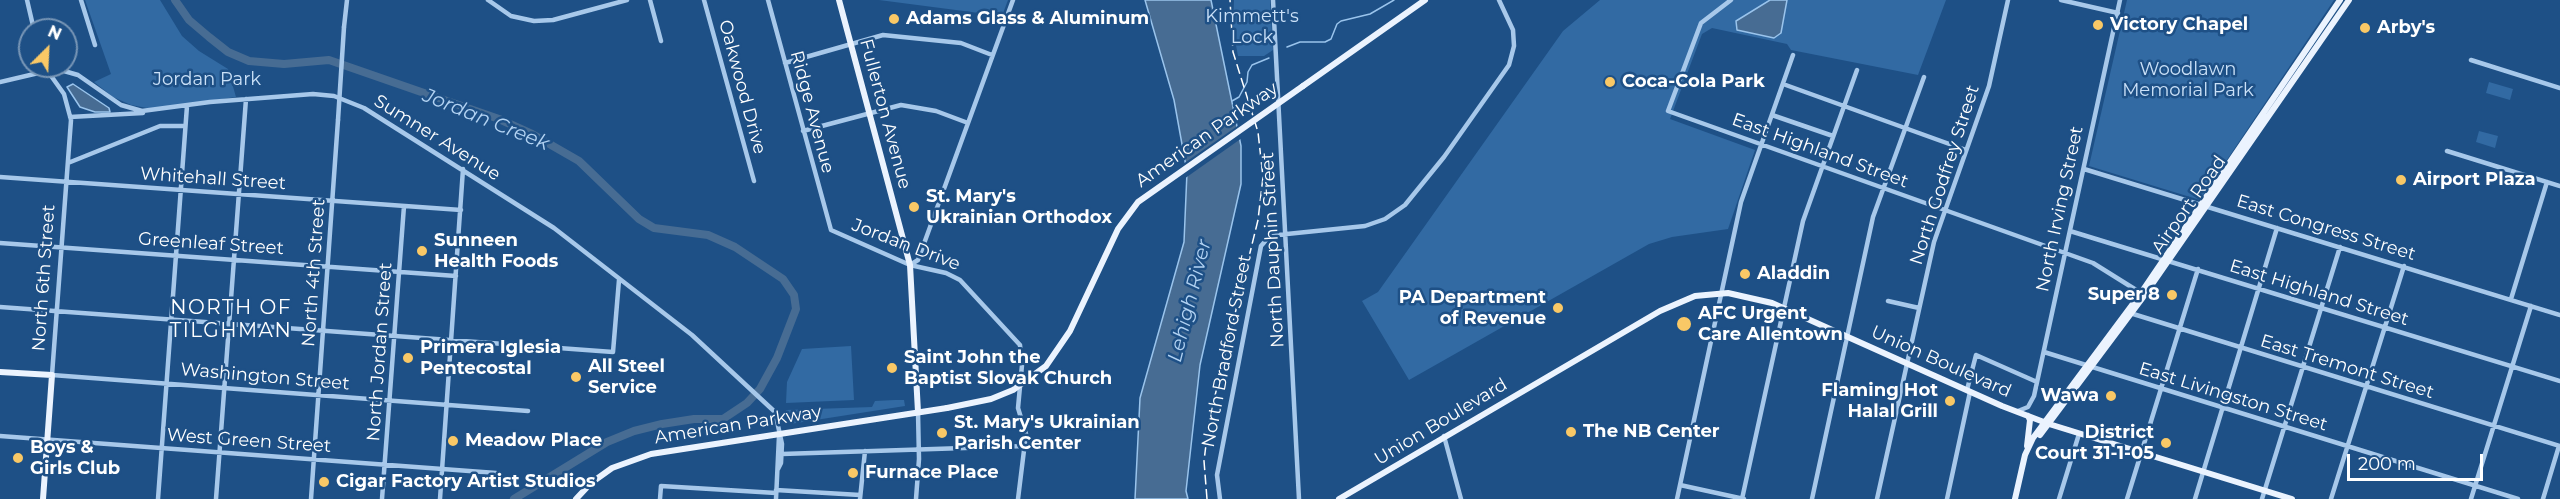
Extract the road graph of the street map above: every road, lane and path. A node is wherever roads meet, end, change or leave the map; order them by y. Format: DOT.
graph roads {
  1 [pos="27,0"];
  2 [pos="81,0"];
  3 [pos="347,0"];
  4 [pos="488,0"];
  5 [pos="627,0"];
  6 [pos="650,0"];
  7 [pos="704,0"];
  8 [pos="768,0"];
  9 [pos="838,0"];
  10 [pos="1013,0"];
  11 [pos="1273,0"];
  12 [pos="1431,0"];
  13 [pos="1499,0"];
  14 [pos="1731,0"];
  15 [pos="2008,0"];
  16 [pos="2061,0"];
  17 [pos="2121,0"];
  18 [pos="2340,0"];
  19 [pos="2349,0"];
  20 [pos="1423,2"];
  21 [pos="2118,13"];
  22 [pos="31,18"];
  23 [pos="661,41"];
  24 [pos="95,45"];
  25 [pos="850,45"];
  26 [pos="992,55"];
  27 [pos="1793,55"];
  28 [pos="2471,60"];
  29 [pos="785,63"];
  30 [pos="1857,70"];
  31 [pos="18,77"];
  32 [pos="78,77"];
  33 [pos="1924,77"];
  34 [pos="53,78"];
  35 [pos="0,82"];
  36 [pos="1783,84"];
  37 [pos="2560,88"];
  38 [pos="246,99"];
  39 [pos="187,106"];
  40 [pos="1844,106"];
  41 [pos="150,111"];
  42 [pos="869,114"];
  43 [pos="1772,115"];
  44 [pos="70,117"];
  45 [pos="968,123"];
  46 [pos="185,126"];
  47 [pos="1905,128"];
  48 [pos="803,131"];
  49 [pos="1833,136"];
  50 [pos="1761,144"];
  51 [pos="1966,150"];
  52 [pos="2447,152"];
  53 [pos="68,163"];
  54 [pos="1822,166"];
  55 [pos="463,169"];
  56 [pos="2084,169"];
  57 [pos="0,177"];
  58 [pos="754,180"];
  59 [pos="66,182"];
  60 [pos="2547,182"];
  61 [pos="2560,186"];
  62 [pos="1883,188"];
  63 [pos="181,190"];
  64 [pos="239,195"];
  65 [pos="333,201"];
  66 [pos="404,206"];
  67 [pos="2205,206"];
  68 [pos="460,210"];
  69 [pos="1945,210"];
  70 [pos="2277,228"];
  71 [pos="831,230"];
  72 [pos="2070,231"];
  73 [pos="1287,234"];
  74 [pos="0,243"];
  75 [pos="62,247"];
  76 [pos="2340,247"];
  77 [pos="2065,254"];
  78 [pos="176,255"];
  79 [pos="234,259"];
  80 [pos="2167,260"];
  81 [pos="910,265"];
  82 [pos="2404,266"];
  83 [pos="328,267"];
  84 [pos="2198,269"];
  85 [pos="400,272"];
  86 [pos="456,276"];
  87 [pos="619,280"];
  88 [pos="2260,288"];
  89 [pos="1722,293"];
  90 [pos="2141,293"];
  91 [pos="2511,299"];
  92 [pos="1888,301"];
  93 [pos="2531,306"];
  94 [pos="0,307"];
  95 [pos="2321,307"];
  96 [pos="1919,308"];
  97 [pos="1785,309"];
  98 [pos="57,311"];
  99 [pos="2129,313"];
  100 [pos="2560,315"];
  101 [pos="171,320"];
  102 [pos="229,324"];
  103 [pos="2384,327"];
  104 [pos="2180,329"];
  105 [pos="323,331"];
  106 [pos="1847,336"];
  107 [pos="395,337"];
  108 [pos="451,340"];
  109 [pos="2241,348"];
  110 [pos="2044,352"];
  111 [pos="1907,363"];
  112 [pos="2089,366"];
  113 [pos="2513,366"];
  114 [pos="2303,367"];
  115 [pos="0,372"];
  116 [pos="52,375"];
  117 [pos="2560,381"];
  118 [pos="2037,382"];
  119 [pos="167,384"];
  120 [pos="2366,386"];
  121 [pos="225,388"];
  122 [pos="2160,388"];
  123 [pos="1969,391"];
  124 [pos="318,396"];
  125 [pos="390,401"];
  126 [pos="446,405"];
  127 [pos="2223,408"];
  128 [pos="2013,410"];
  129 [pos="528,411"];
  130 [pos="918,412"];
  131 [pos="2028,416"];
  132 [pos="2047,423"];
  133 [pos="2493,426"];
  134 [pos="2284,427"];
  135 [pos="780,433"];
  136 [pos="2079,434"];
  137 [pos="0,436"];
  138 [pos="1444,436"];
  139 [pos="46,440"];
  140 [pos="1025,446"];
  141 [pos="2348,446"];
  142 [pos="2560,446"];
  143 [pos="162,448"];
  144 [pos="919,449"];
  145 [pos="865,451"];
  146 [pos="220,453"];
  147 [pos="2141,453"];
  148 [pos="782,454"];
  149 [pos="2025,455"];
  150 [pos="314,460"];
  151 [pos="385,465"];
  152 [pos="442,469"];
  153 [pos="778,469"];
  154 [pos="2203,471"];
  155 [pos="496,472"];
  156 [pos="1680,485"];
  157 [pos="2475,485"];
  158 [pos="2265,490"];
  159 [pos="776,494"];
  160 [pos="860,497"];
  161 [pos="43,499"];
  162 [pos="158,499"];
  163 [pos="216,499"];
  164 [pos="311,499"];
  165 [pos="382,499"];
  166 [pos="440,499"];
  167 [pos="576,499"];
  168 [pos="660,499"];
  169 [pos="916,499"];
  170 [pos="1018,499"];
  171 [pos="1220,499"];
  172 [pos="1299,499"];
  173 [pos="1340,499"];
  174 [pos="1461,499"];
  175 [pos="1677,499"];
  176 [pos="1743,499"];
  177 [pos="1812,499"];
  178 [pos="1877,499"];
  179 [pos="1947,499"];
  180 [pos="2015,499"];
  181 [pos="2059,499"];
  182 [pos="2127,499"];
  183 [pos="2195,499"];
  184 [pos="2262,499"];
  185 [pos="2292,499"];
  186 [pos="2331,499"];
  187 [pos="2471,499"];
  188 [pos="2517,499"];
  189 [pos="2543,499"];
  1 -- 22 [label="street"];
  2 -- 24 [label="street"];
  3 -- 65 [label="street, North 4th Street, bridge"];
  4 -- 5 [label="street"];
  6 -- 23 [label="street"];
  7 -- 58 [label="street, Oakwood Drive"];
  8 -- 29 [label="street, Ridge Avenue"];
  9 -- 25 [label="main road, Fullerton Avenue"];
  10 -- 26 [label="street"];
  11 -- 73 [label="street, North Dauphin Street"];
  12 -- 20 [label="street"];
  13 -- 73 [label="street, North Bradford Street"];
  14 -- 50 [label="street, East Highland Street"];
  15 -- 51 [label="street, North Godfrey Street"];
  16 -- 21 [label="street"];
  17 -- 21 [label="street, North Irving Street"];
  18 -- 67 [label="main road, Airport Road"];
  19 -- 67 [label="main road, Airport Road"];
  20 -- 130 [label="main road, American Parkway, bridge"];
  21 -- 56 [label="street, North Irving Street"];
  25 -- 26 [label="street"];
  25 -- 29 [label="street"];
  25 -- 42 [label="main road, Fullerton Avenue"];
  26 -- 45 [label="street"];
  27 -- 36 [label="street"];
  28 -- 37 [label="street"];
  29 -- 48 [label="street, Ridge Avenue"];
  30 -- 40 [label="street"];
  31 -- 35 [label="street, Sumner Avenue"];
  32 -- 41 [label="street, Sumner Avenue"];
  33 -- 47 [label="street"];
  34 -- 44 [label="street, North 6th Street"];
  36 -- 40 [label="street"];
  36 -- 43 [label="street"];
  38 -- 39 [label="street, Sumner Avenue"];
  38 -- 55 [label="street, Sumner Avenue"];
  38 -- 64 [label="street"];
  39 -- 41 [label="street, Sumner Avenue"];
  39 -- 46 [label="street"];
  40 -- 47 [label="street"];
  40 -- 49 [label="street"];
  41 -- 44 [label="street"];
  42 -- 45 [label="street"];
  42 -- 48 [label="street"];
  42 -- 81 [label="main road, Fullerton Avenue"];
  43 -- 49 [label="street"];
  43 -- 50 [label="street"];
  44 -- 53 [label="street, North 6th Street"];
  45 -- 81 [label="street"];
  46 -- 53 [label="street"];
  46 -- 63 [label="street"];
  47 -- 51 [label="street"];
  47 -- 62 [label="street"];
  48 -- 71 [label="street, Ridge Avenue"];
  49 -- 54 [label="street"];
  50 -- 54 [label="street, East Highland Street"];
  50 -- 89 [label="street"];
  51 -- 69 [label="street, North Godfrey Street"];
  52 -- 60 [label="street"];
  53 -- 59 [label="street, North 6th Street"];
  54 -- 62 [label="street, East Highland Street"];
  54 -- 97 [label="street"];
  55 -- 68 [label="street"];
  55 -- 87 [label="street, Sumner Avenue"];
  56 -- 67 [label="street, East Congress Street"];
  56 -- 72 [label="street, North Irving Street"];
  57 -- 59 [label="street, Whitehall Street"];
  59 -- 63 [label="street, Whitehall Street"];
  59 -- 75 [label="street, North 6th Street"];
  60 -- 61 [label="street"];
  60 -- 91 [label="street"];
  62 -- 69 [label="street, East Highland Street"];
  62 -- 106 [label="street"];
  63 -- 64 [label="street, Whitehall Street"];
  63 -- 78 [label="street"];
  64 -- 65 [label="street, Whitehall Street"];
  64 -- 79 [label="street"];
  65 -- 66 [label="street, Whitehall Street"];
  65 -- 83 [label="street, North 4th Street"];
  66 -- 68 [label="street, Whitehall Street"];
  66 -- 85 [label="street, North Jordan Street"];
  67 -- 70 [label="street, East Congress Street"];
  67 -- 80 [label="main road, Airport Road"];
  68 -- 86 [label="street"];
  69 -- 77 [label="street, East Highland Street"];
  69 -- 96 [label="street, North Godfrey Street"];
  70 -- 76 [label="street, East Congress Street"];
  70 -- 88 [label="street"];
  71 -- 81 [label="street, Jordan Drive"];
  72 -- 77 [label="street, North Irving Street"];
  72 -- 80 [label="street, East Highland Street"];
  73 -- 171 [label="street, North Bradford Street"];
  73 -- 172 [label="street, North Dauphin Street"];
  74 -- 75 [label="street, Greenleaf Street"];
  75 -- 78 [label="street, Greenleaf Street"];
  75 -- 98 [label="street, North 6th Street"];
  76 -- 82 [label="street, East Congress Street"];
  76 -- 95 [label="street"];
  77 -- 90 [label="street, East Highland Street"];
  77 -- 110 [label="street, North Irving Street"];
  78 -- 79 [label="street, Greenleaf Street"];
  78 -- 101 [label="street"];
  79 -- 83 [label="street, Greenleaf Street"];
  79 -- 102 [label="street"];
  80 -- 84 [label="street, East Highland Street"];
  80 -- 90 [label="main road, Airport Road"];
  80 -- 99 [label="main road, Airport Road"];
  81 -- 130 [label="main road, Fullerton Avenue"];
  81 -- 140 [label="street, Jordan Drive"];
  82 -- 91 [label="street, East Congress Street"];
  82 -- 103 [label="street"];
  83 -- 85 [label="street, Greenleaf Street"];
  83 -- 105 [label="street, North 4th Street"];
  84 -- 88 [label="street, East Highland Street"];
  84 -- 104 [label="street"];
  85 -- 86 [label="street, Greenleaf Street"];
  85 -- 107 [label="street, North Jordan Street"];
  86 -- 108 [label="street"];
  87 -- 108 [label="street"];
  87 -- 135 [label="street, Sumner Avenue"];
  88 -- 95 [label="street, East Highland Street"];
  88 -- 109 [label="street"];
  89 -- 97 [label="main road, Union Boulevard"];
  89 -- 138 [label="main road, Union Boulevard"];
  89 -- 156 [label="street"];
  90 -- 99 [label="main road, Airport Road"];
  91 -- 93 [label="street, East Congress Street"];
  92 -- 96 [label="street"];
  93 -- 100 [label="street, East Congress Street"];
  93 -- 113 [label="street"];
  94 -- 98 [label="street"];
  95 -- 103 [label="street, East Highland Street"];
  95 -- 114 [label="street"];
  96 -- 111 [label="street, North Godfrey Street"];
  97 -- 106 [label="main road, Union Boulevard"];
  97 -- 176 [label="street"];
  98 -- 101 [label="street"];
  98 -- 116 [label="street, North 6th Street"];
  99 -- 104 [label="street, East Tremont Street"];
  99 -- 112 [label="main road, Airport Road"];
  101 -- 102 [label="street"];
  101 -- 119 [label="street"];
  102 -- 105 [label="street"];
  102 -- 121 [label="street"];
  103 -- 113 [label="street, East Highland Street"];
  103 -- 120 [label="street"];
  104 -- 109 [label="street, East Tremont Street"];
  104 -- 122 [label="street"];
  105 -- 107 [label="street"];
  105 -- 124 [label="street, North 4th Street"];
  106 -- 111 [label="main road, Union Boulevard"];
  106 -- 177 [label="street"];
  107 -- 108 [label="street"];
  107 -- 125 [label="street, North Jordan Street"];
  108 -- 126 [label="street"];
  109 -- 114 [label="street, East Tremont Street"];
  109 -- 127 [label="street"];
  110 -- 112 [label="street, East Livingston Street"];
  110 -- 118 [label="street, North Irving Street"];
  111 -- 123 [label="main road, Union Boulevard"];
  111 -- 178 [label="street, North Godfrey Street"];
  112 -- 122 [label="street, East Livingston Street"];
  112 -- 132 [label="main road, Airport Road"];
  113 -- 117 [label="street, East Highland Street"];
  113 -- 133 [label="street"];
  114 -- 120 [label="street, East Tremont Street"];
  114 -- 134 [label="street"];
  115 -- 116 [label="main road, Washington Street"];
  116 -- 119 [label="street, Washington Street"];
  116 -- 139 [label="main road, North 6th Street"];
  118 -- 123 [label="street"];
  118 -- 128 [label="street, North Irving Street"];
  119 -- 121 [label="street, Washington Street"];
  119 -- 143 [label="street"];
  120 -- 133 [label="street, East Tremont Street"];
  120 -- 141 [label="street"];
  121 -- 124 [label="street, Washington Street"];
  121 -- 146 [label="street"];
  122 -- 127 [label="street, East Livingston Street"];
  122 -- 147 [label="street"];
  123 -- 128 [label="main road, Union Boulevard"];
  123 -- 179 [label="street"];
  124 -- 125 [label="street, Washington Street"];
  124 -- 150 [label="street, North 4th Street"];
  125 -- 126 [label="street, Washington Street"];
  125 -- 151 [label="street, North Jordan Street"];
  126 -- 129 [label="street, Washington Street"];
  126 -- 152 [label="street"];
  127 -- 134 [label="street, East Livingston Street"];
  127 -- 154 [label="street"];
  128 -- 131 [label="main road, Union Boulevard"];
  130 -- 135 [label="main road, American Parkway"];
  130 -- 144 [label="street"];
  131 -- 132 [label="main road, Union Boulevard"];
  131 -- 149 [label="main road"];
  132 -- 136 [label="main road, Union Boulevard"];
  132 -- 149 [label="main road"];
  133 -- 142 [label="street, East Tremont Street"];
  133 -- 157 [label="street"];
  134 -- 141 [label="street, East Livingston Street"];
  134 -- 158 [label="street"];
  135 -- 148 [label="street"];
  135 -- 153 [label="street"];
  135 -- 167 [label="main road, American Parkway"];
  136 -- 147 [label="main road, Union Boulevard"];
  136 -- 181 [label="street"];
  137 -- 139 [label="street, West Green Street"];
  138 -- 173 [label="main road, Union Boulevard"];
  138 -- 174 [label="street"];
  139 -- 143 [label="street, West Green Street"];
  139 -- 161 [label="main road, North 6th Street"];
  140 -- 144 [label="street"];
  140 -- 170 [label="street, Jordan Drive"];
  141 -- 157 [label="street, East Livingston Street"];
  141 -- 186 [label="street"];
  142 -- 189 [label="street"];
  143 -- 146 [label="street, West Green Street"];
  143 -- 162 [label="street"];
  144 -- 145 [label="street"];
  144 -- 169 [label="street"];
  145 -- 148 [label="street"];
  145 -- 160 [label="street"];
  146 -- 150 [label="street, West Green Street"];
  146 -- 163 [label="street"];
  147 -- 154 [label="main road, Union Boulevard"];
  147 -- 182 [label="street"];
  148 -- 153 [label="street"];
  149 -- 180 [label="main road"];
  150 -- 151 [label="street, West Green Street"];
  150 -- 164 [label="street, North 4th Street"];
  151 -- 152 [label="street, West Green Street"];
  151 -- 165 [label="street, North Jordan Street"];
  152 -- 155 [label="street, West Green Street"];
  152 -- 166 [label="street"];
  153 -- 159 [label="street"];
  154 -- 158 [label="main road, Union Boulevard"];
  154 -- 183 [label="street"];
  156 -- 175 [label="street"];
  156 -- 176 [label="street"];
  157 -- 187 [label="street"];
  157 -- 188 [label="street, East Livingston Street"];
  158 -- 184 [label="street"];
  158 -- 185 [label="main road, Union Boulevard"];
  159 -- 160 [label="street"];
  159 -- 168 [label="street"];
}
